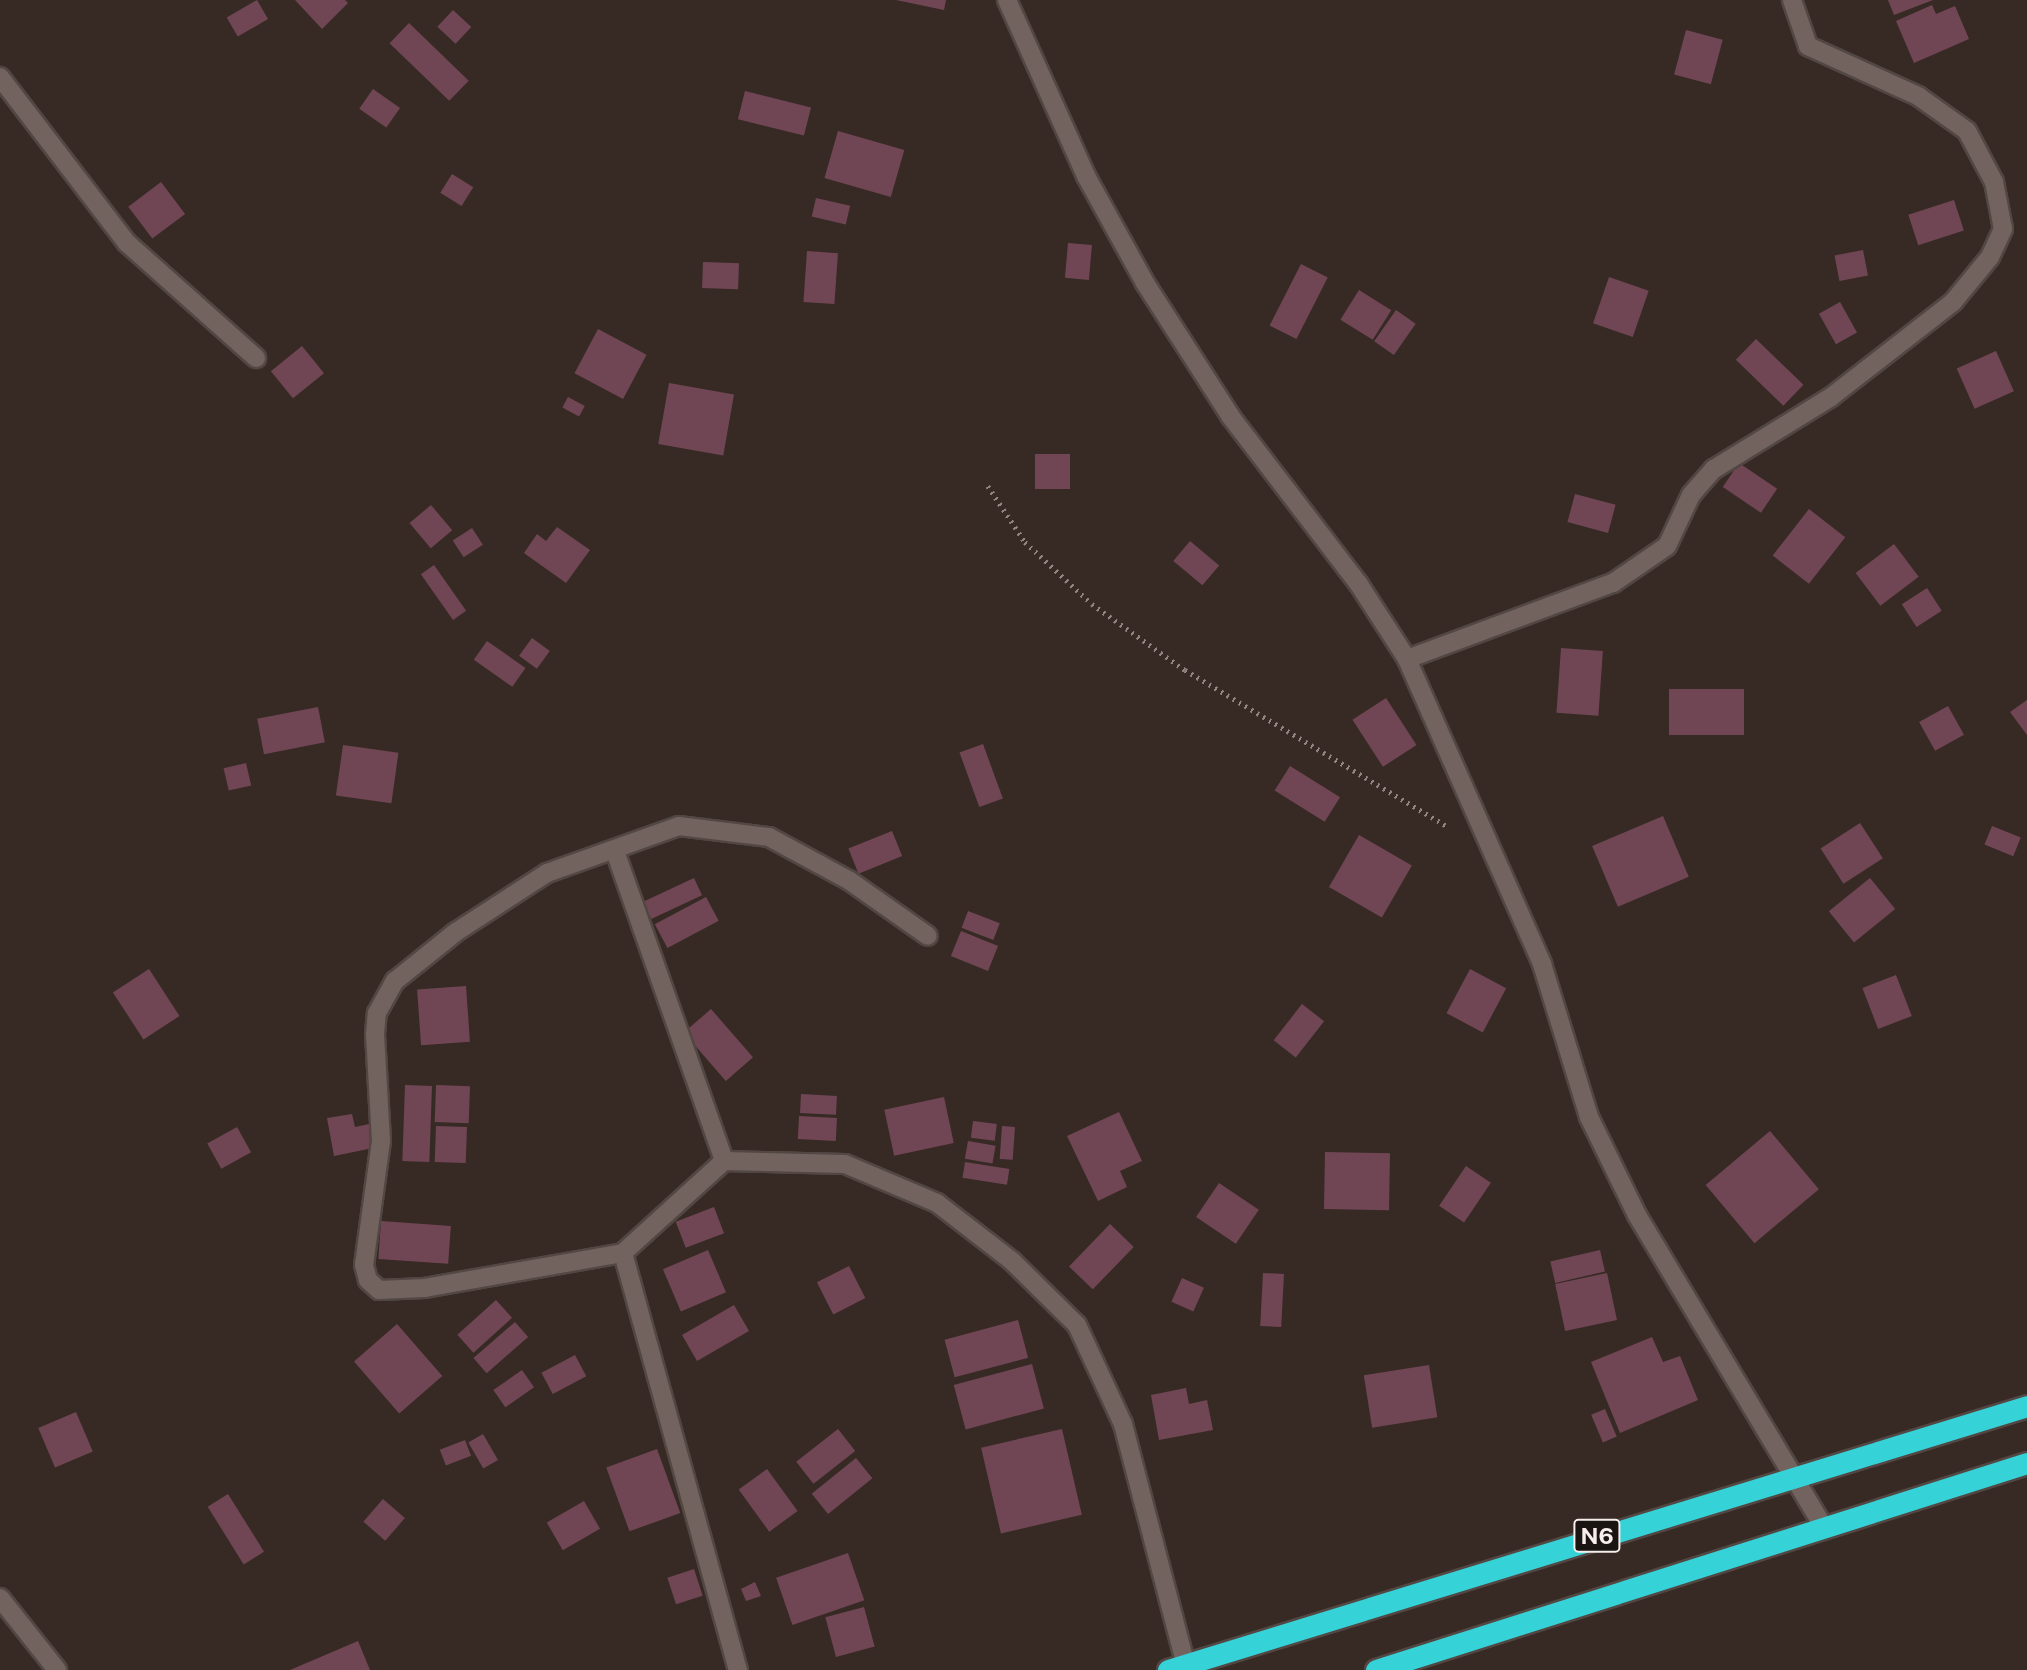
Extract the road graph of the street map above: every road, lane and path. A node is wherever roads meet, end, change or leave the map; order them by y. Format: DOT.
graph roads {
  1 [pos="1007,0"];
  2 [pos="1792,0"];
  3 [pos="0,77"];
  4 [pos="256,358"];
  5 [pos="988,486"];
  6 [pos="1406,659"];
  7 [pos="615,851"];
  8 [pos="1493,856"];
  9 [pos="928,936"];
  10 [pos="724,1161"];
  11 [pos="623,1253"];
  12 [pos="2027,1406"];
  13 [pos="2027,1463"];
  14 [pos="1791,1475"];
  15 [pos="1825,1529"];
  16 [pos="0,1598"];
  17 [pos="1177,1667"];
  18 [pos="57,1670"];
  19 [pos="738,1670"];
  20 [pos="1376,1670"];
  1 -- 6 [label="street"];
  2 -- 6 [label="street"];
  3 -- 4 [label="street"];
  5 -- 8 [label="path"];
  6 -- 8 [label="street"];
  7 -- 9 [label="street"];
  7 -- 10 [label="street"];
  7 -- 11 [label="street"];
  8 -- 14 [label="street"];
  10 -- 11 [label="street"];
  10 -- 17 [label="street"];
  11 -- 19 [label="street"];
  12 -- 14 [label="highway, N6"];
  13 -- 15 [label="highway, N6"];
  14 -- 15 [label="street"];
  14 -- 17 [label="highway, N6"];
  15 -- 20 [label="highway, N6"];
  16 -- 18 [label="street"];
}
